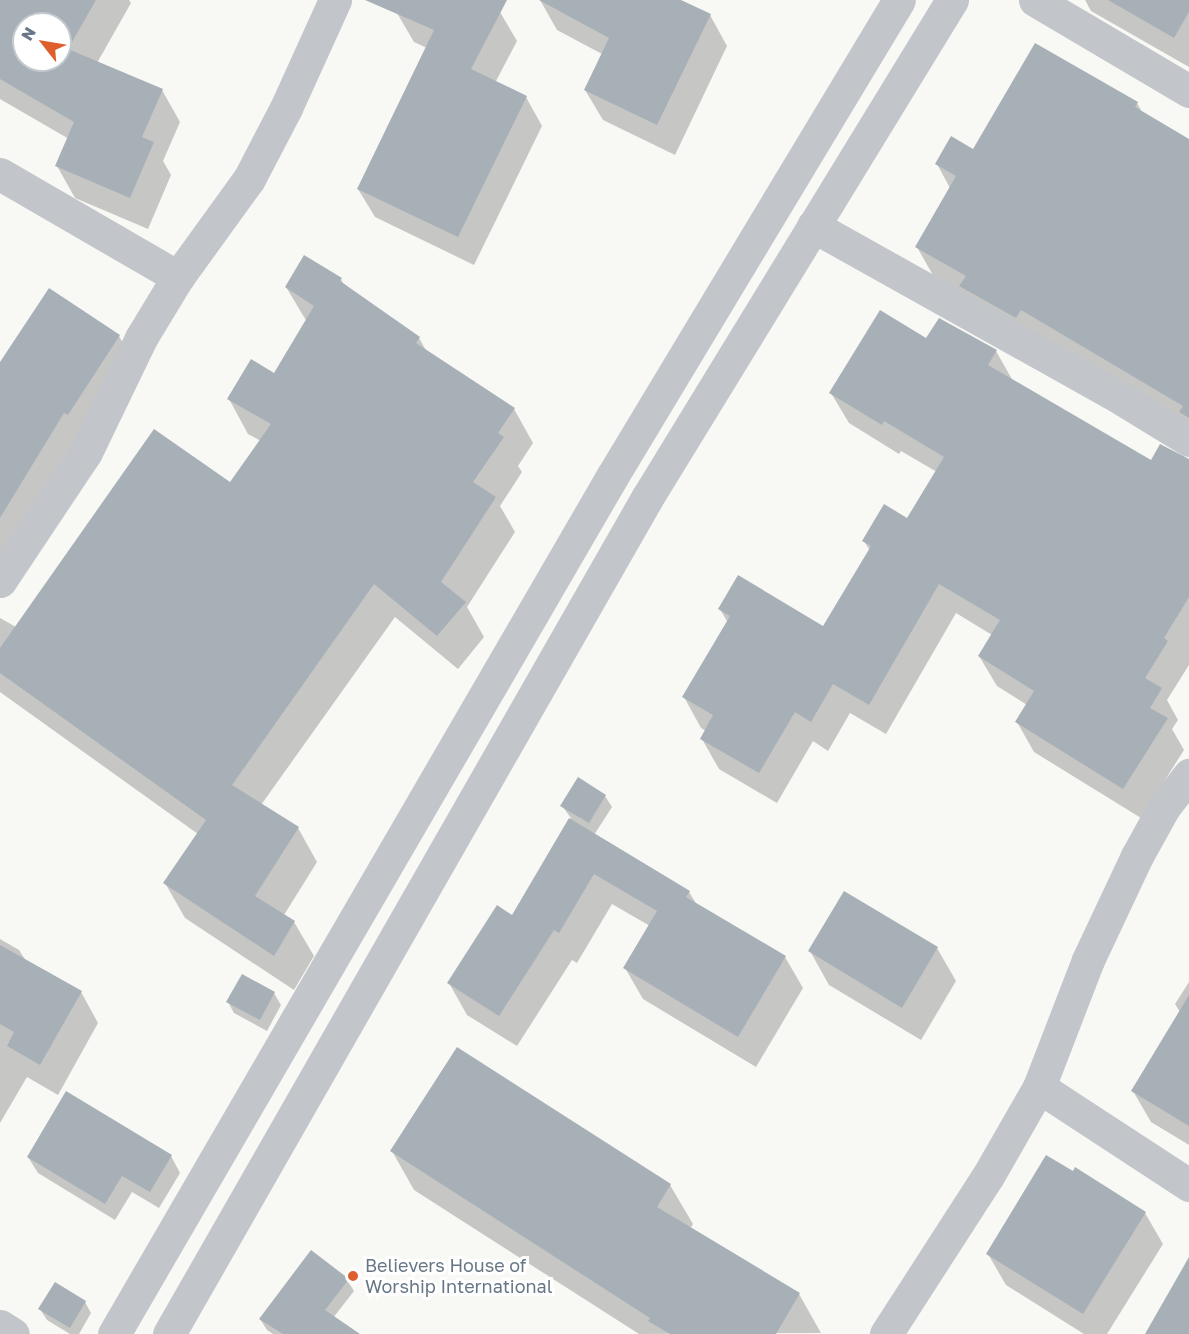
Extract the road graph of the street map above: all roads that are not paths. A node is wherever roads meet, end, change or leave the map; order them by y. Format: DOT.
graph roads {
  1 [pos="335,0"];
  2 [pos="899,0"];
  3 [pos="952,0"];
  4 [pos="1035,0"];
  5 [pos="1189,91"];
  6 [pos="0,174"];
  7 [pos="813,226"];
  8 [pos="178,277"];
  9 [pos="1189,440"];
  10 [pos="0,581"];
  11 [pos="1189,775"];
  12 [pos="1039,1087"];
  13 [pos="1189,1185"];
  14 [pos="0,1326"];
  15 [pos="13,1334"];
  16 [pos="114,1334"];
  17 [pos="169,1334"];
  18 [pos="886,1334"];
  1 -- 8 [label="street"];
  2 -- 16 [label="street"];
  3 -- 7 [label="street"];
  4 -- 5 [label="street"];
  6 -- 8 [label="street"];
  7 -- 9 [label="street"];
  7 -- 17 [label="street"];
  8 -- 10 [label="street"];
  11 -- 12 [label="street"];
  12 -- 13 [label="street"];
  12 -- 18 [label="street"];
  14 -- 15 [label="street"];
}
